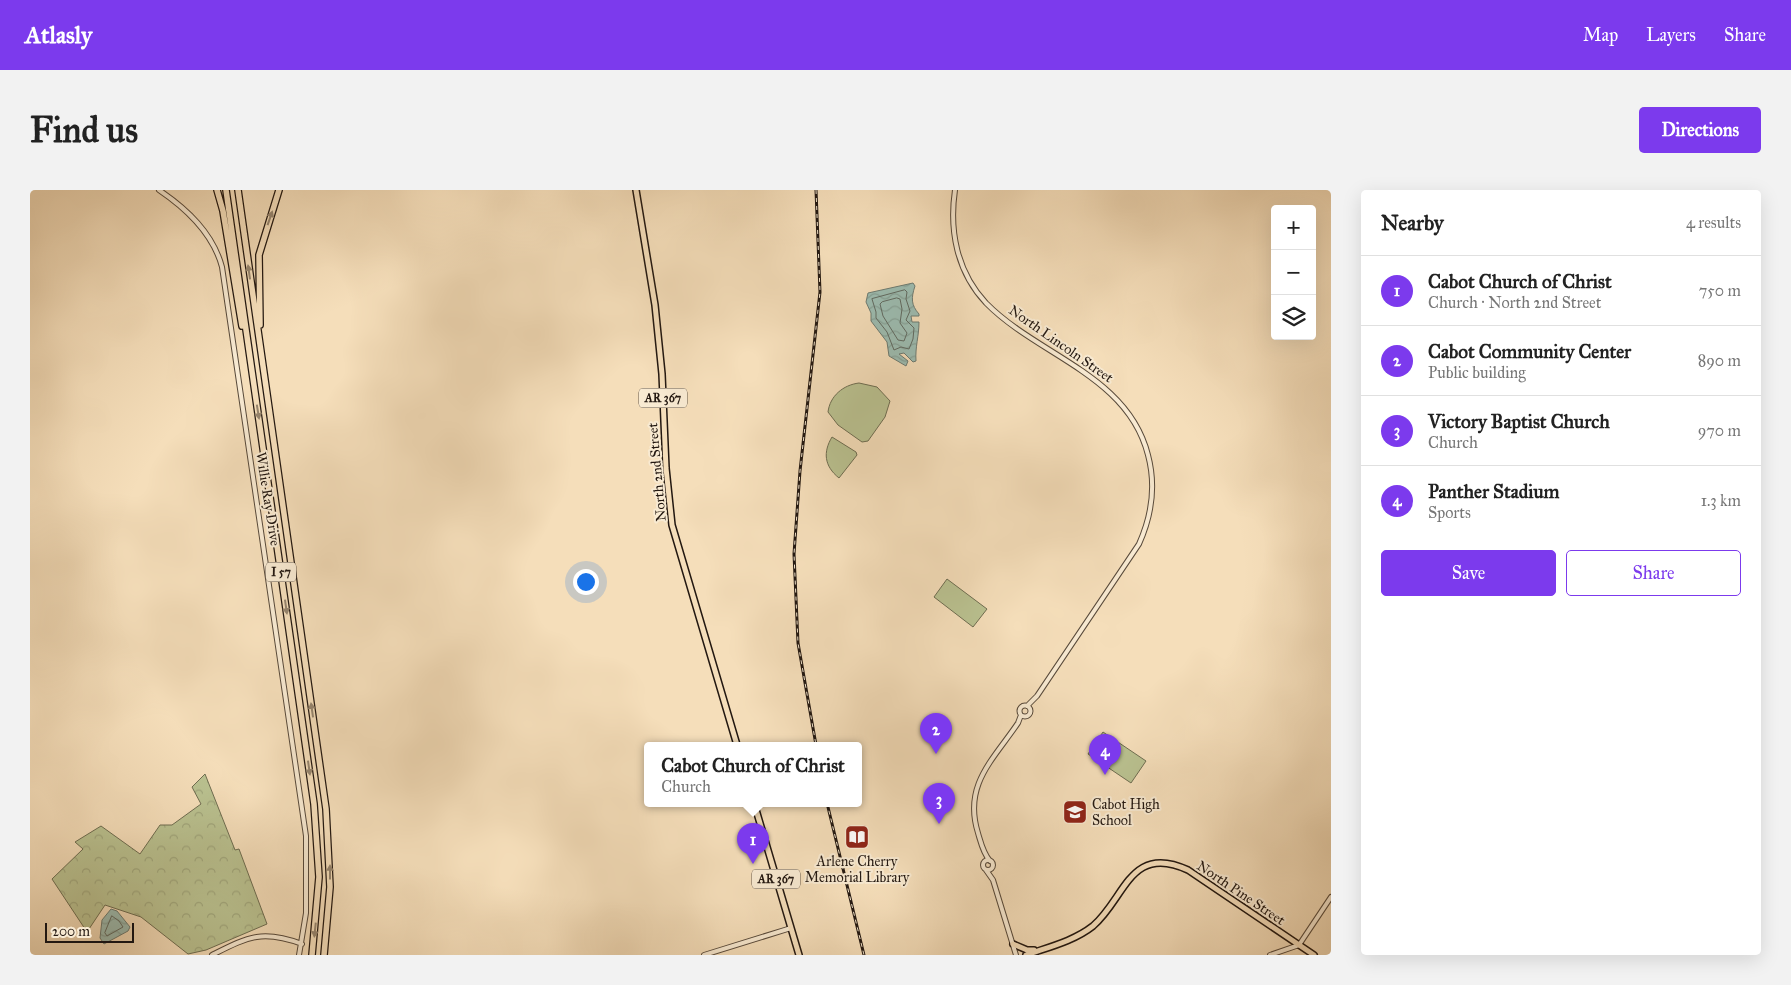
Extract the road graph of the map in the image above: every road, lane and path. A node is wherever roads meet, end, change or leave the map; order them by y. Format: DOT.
graph roads {
  1 [pos="159,190"];
  2 [pos="217,190"];
  3 [pos="226,190"];
  4 [pos="238,190"];
  5 [pos="279,190"];
  6 [pos="636,190"];
  7 [pos="955,190"];
  8 [pos="261,352"];
  9 [pos="254,387"];
  10 [pos="1028,707"];
  11 [pos="1022,716"];
  12 [pos="737,742"];
  13 [pos="755,807"];
  14 [pos="983,850"];
  15 [pos="990,861"];
  16 [pos="984,863"];
  17 [pos="992,868"];
  18 [pos="986,870"];
  19 [pos="993,880"];
  20 [pos="1331,897"];
  21 [pos="791,928"];
  22 [pos="302,944"];
  23 [pos="1012,944"];
  24 [pos="1299,945"];
  25 [pos="1040,950"];
  26 [pos="212,955"];
  27 [pos="299,955"];
  28 [pos="312,955"];
  29 [pos="324,955"];
  30 [pos="704,955"];
  31 [pos="799,955"];
  32 [pos="1016,955"];
  33 [pos="1026,955"];
  34 [pos="1270,955"];
  35 [pos="1314,955"];
  1 -- 22 [label="street, Willie Ray Drive"];
  2 -- 9 [label="highway"];
  3 -- 9 [label="highway, I 57"];
  8 -- 4 [label="highway, I 57, one-way"];
  8 -- 5 [label="highway, one-way"];
  6 -- 12 [label="main road, North 2nd Street / AR 367"];
  7 -- 10 [label="street, North Lincoln Street"];
  29 -- 8 [label="highway, I 57, one-way"];
  9 -- 28 [label="highway, I 57, one-way"];
  10 -- 11 [label="street"];
  10 -- 11 [label="street"];
  11 -- 14 [label="street"];
  13 -- 21 [label="main road, AR 367"];
  14 -- 15 [label="street"];
  14 -- 16 [label="street"];
  15 -- 16 [label="street"];
  15 -- 17 [label="street"];
  16 -- 18 [label="street"];
  17 -- 18 [label="street"];
  17 -- 19 [label="street"];
  18 -- 19 [label="street"];
  19 -- 23 [label="street"];
  20 -- 24 [label="street"];
  21 -- 30 [label="street"];
  21 -- 31 [label="main road, AR 367"];
  22 -- 26 [label="street"];
  22 -- 27 [label="street, Willie Ray Drive"];
  23 -- 25 [label="main road"];
  23 -- 32 [label="street"];
  24 -- 25 [label="main road, North Pine Street"];
  24 -- 34 [label="street"];
  24 -- 35 [label="main road, North Pine Street"];
  25 -- 33 [label="main road"];
}
